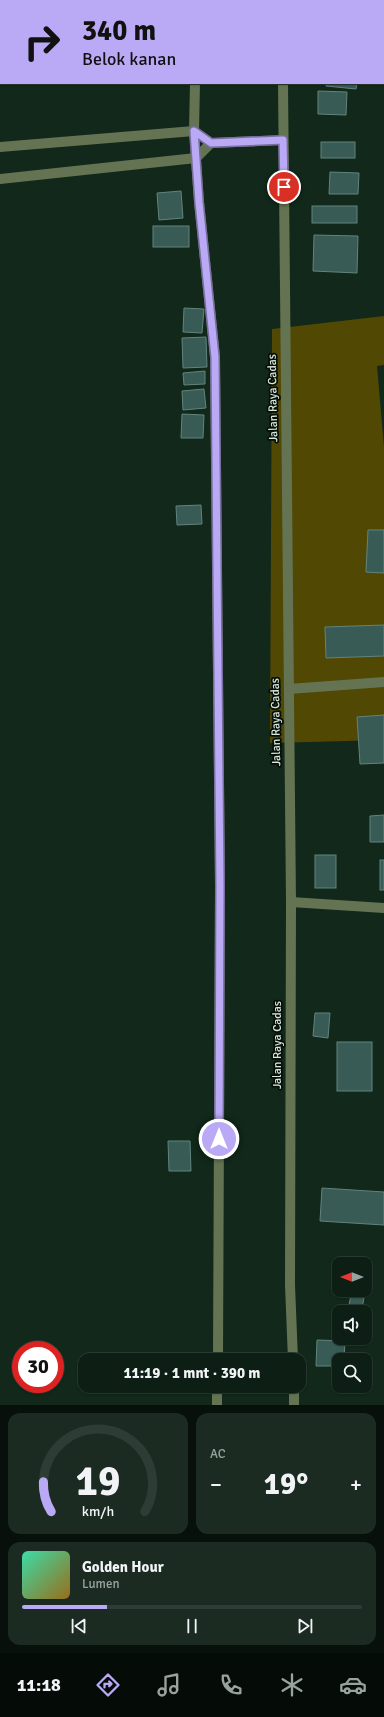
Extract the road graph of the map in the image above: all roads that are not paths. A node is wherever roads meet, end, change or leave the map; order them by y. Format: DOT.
graph roads {
  1 [pos="195,84"];
  2 [pos="283,84"];
  3 [pos="194,131"];
  4 [pos="283,140"];
  5 [pos="215,142"];
  6 [pos="0,147"];
  7 [pos="196,158"];
  8 [pos="0,179"];
  9 [pos="384,682"];
  10 [pos="289,689"];
  11 [pos="291,902"];
  12 [pos="384,908"];
  13 [pos="218,1353"];
  14 [pos="293,1353"];
  15 [pos="217,1393"];
  16 [pos="294,1393"];
  17 [pos="217,1405"];
  18 [pos="294,1405"];
  1 -- 3 [label="street"];
  2 -- 4 [label="street, Jalan Raya Cadas"];
  3 -- 5 [label="street"];
  3 -- 6 [label="street"];
  3 -- 7 [label="street"];
  4 -- 5 [label="street"];
  4 -- 10 [label="street, Jalan Raya Cadas"];
  5 -- 7 [label="street"];
  7 -- 8 [label="street"];
  7 -- 13 [label="street"];
  9 -- 10 [label="street"];
  10 -- 11 [label="street, Jalan Raya Cadas"];
  11 -- 12 [label="street"];
  11 -- 14 [label="street, Jalan Raya Cadas"];
  15 -- 17 [label="street"];
  16 -- 18 [label="street"];
}
